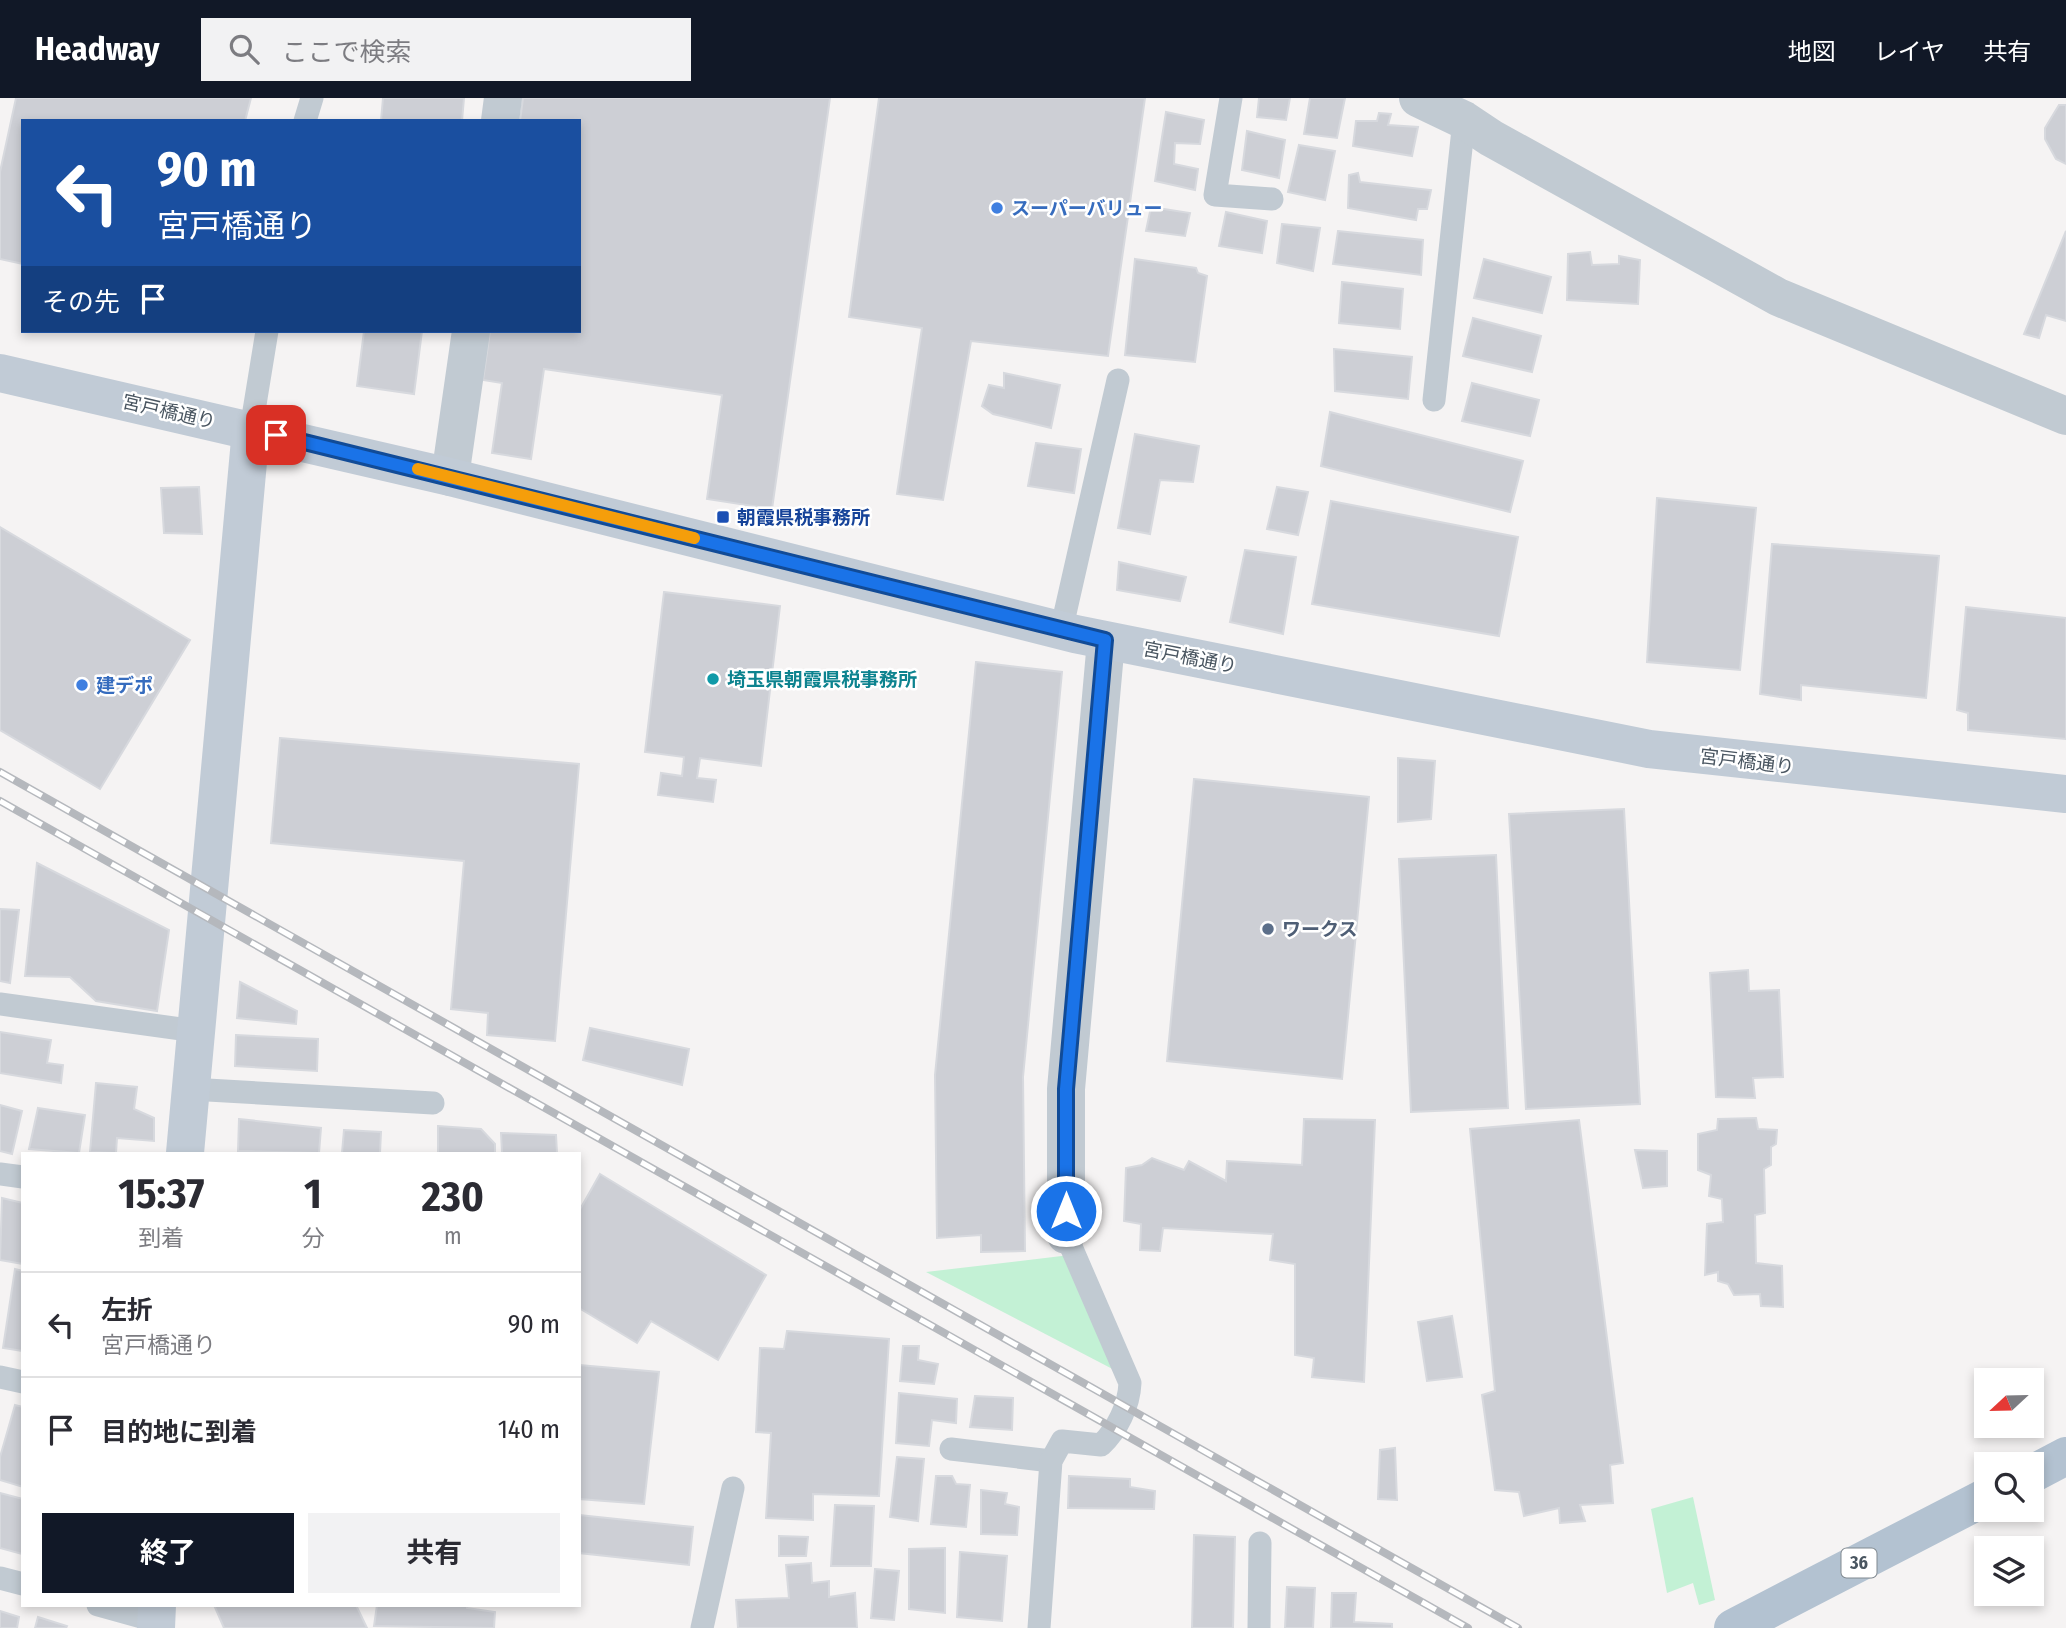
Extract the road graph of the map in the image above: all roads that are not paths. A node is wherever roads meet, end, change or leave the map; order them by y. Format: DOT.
graph roads {
  1 [pos="312,98"];
  2 [pos="503,98"];
  3 [pos="1231,98"];
  4 [pos="1418,98"];
  5 [pos="306,119"];
  6 [pos="500,119"];
  7 [pos="1464,120"];
  8 [pos="1272,199"];
  9 [pos="267,333"];
  10 [pos="471,333"];
  11 [pos="0,373"];
  12 [pos="1118,380"];
  13 [pos="1434,400"];
  14 [pos="2066,416"];
  15 [pos="251,429"];
  16 [pos="450,477"];
  17 [pos="1061,631"];
  18 [pos="1105,640"];
  19 [pos="2066,794"];
  20 [pos="0,1004"];
  21 [pos="196,1031"];
  22 [pos="190,1089"];
  23 [pos="433,1103"];
  24 [pos="185,1152"];
  25 [pos="0,1174"];
  26 [pos="21,1177"];
  27 [pos="1066,1235"];
  28 [pos="0,1377"];
  29 [pos="21,1382"];
  30 [pos="951,1449"];
  31 [pos="2066,1456"];
  32 [pos="1051,1461"];
  33 [pos="2044,1468"];
  34 [pos="733,1488"];
  35 [pos="1974,1503"];
  36 [pos="1260,1543"];
  37 [pos="0,1578"];
  38 [pos="21,1583"];
  39 [pos="107,1607"];
  40 [pos="156,1618"];
  41 [pos="702,1628"];
  42 [pos="1039,1628"];
  43 [pos="1259,1628"];
  44 [pos="1733,1628"];
  1 -- 5 [label="lane"];
  2 -- 6 [label="street"];
  3 -- 8 [label="lane"];
  4 -- 7 [label="street"];
  7 -- 13 [label="lane"];
  7 -- 14 [label="street"];
  9 -- 15 [label="lane"];
  10 -- 16 [label="street"];
  11 -- 15 [label="street, 宮戸橋通り"];
  12 -- 17 [label="lane"];
  15 -- 16 [label="street, 宮戸橋通り"];
  15 -- 21 [label="street"];
  16 -- 17 [label="street, 宮戸橋通り"];
  17 -- 18 [label="street, 宮戸橋通り"];
  18 -- 19 [label="street, 宮戸橋通り"];
  18 -- 27 [label="street"];
  20 -- 21 [label="lane"];
  21 -- 22 [label="street"];
  22 -- 23 [label="lane"];
  22 -- 24 [label="street"];
  25 -- 26 [label="lane"];
  27 -- 32 [label="lane"];
  28 -- 29 [label="lane"];
  30 -- 32 [label="lane"];
  31 -- 33 [label="main road"];
  32 -- 42 [label="lane"];
  34 -- 41 [label="lane"];
  35 -- 44 [label="main road, 36"];
  36 -- 43 [label="lane"];
  37 -- 38 [label="lane"];
  39 -- 40 [label="lane"];
}
